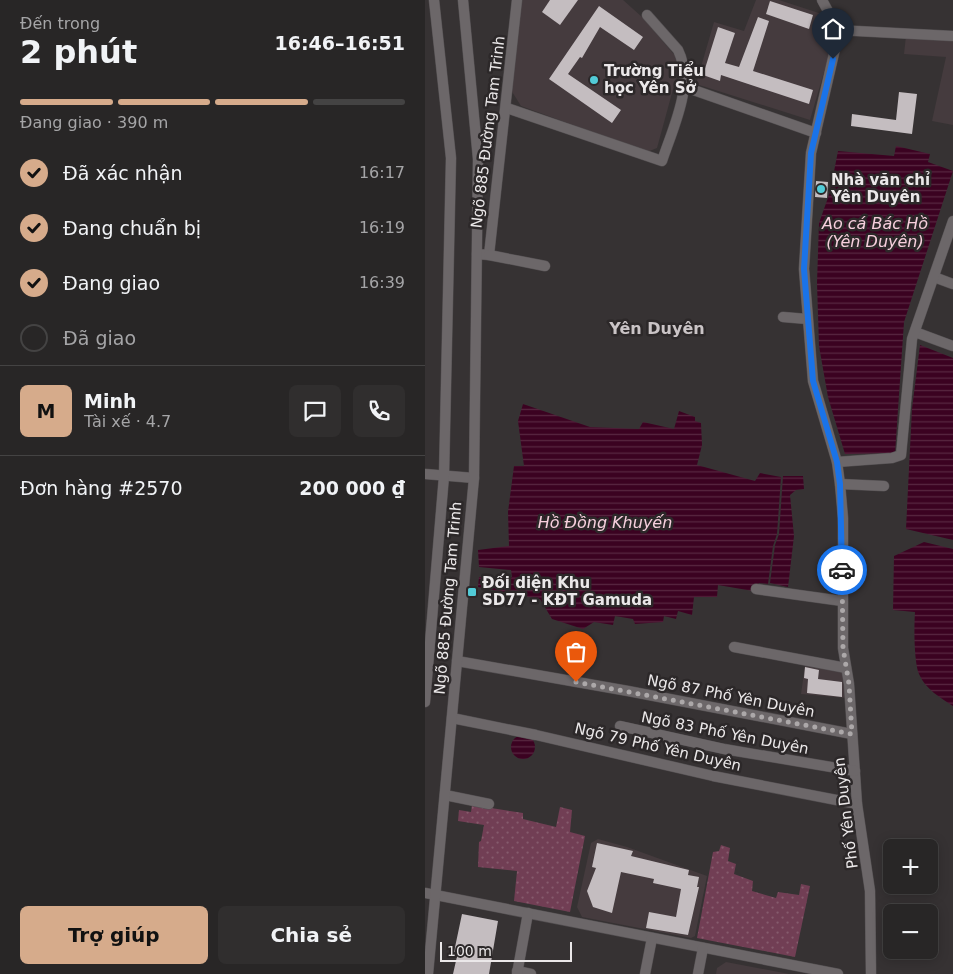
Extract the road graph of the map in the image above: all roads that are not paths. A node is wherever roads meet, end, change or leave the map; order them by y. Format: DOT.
graph roads {
  1 [pos="434,0"];
  2 [pos="463,0"];
  3 [pos="517,0"];
  4 [pos="822,0"];
  5 [pos="647,15"];
  6 [pos="837,30"];
  7 [pos="953,36"];
  8 [pos="685,87"];
  9 [pos="507,108"];
  10 [pos="816,133"];
  11 [pos="953,222"];
  12 [pos="477,254"];
  13 [pos="489,255"];
  14 [pos="545,266"];
  15 [pos="934,277"];
  16 [pos="953,284"];
  17 [pos="783,317"];
  18 [pos="807,319"];
  19 [pos="915,332"];
  20 [pos="953,346"];
  21 [pos="837,462"];
  22 [pos="425,474"];
  23 [pos="444,476"];
  24 [pos="473,478"];
  25 [pos="840,484"];
  26 [pos="884,486"];
  27 [pos="756,589"];
  28 [pos="842,602"];
  29 [pos="734,647"];
  30 [pos="457,661"];
  31 [pos="846,668"];
  32 [pos="425,702"];
  33 [pos="452,718"];
  34 [pos="620,726"];
  35 [pos="852,734"];
  36 [pos="855,771"];
  37 [pos="445,795"];
  38 [pos="489,804"];
  39 [pos="857,804"];
  40 [pos="430,894"];
  41 [pos="528,913"];
  42 [pos="652,938"];
  43 [pos="703,948"];
  44 [pos="517,973"];
  45 [pos="428,974"];
  46 [pos="531,974"];
  47 [pos="645,974"];
  48 [pos="698,974"];
  49 [pos="838,974"];
  50 [pos="871,974"];
  1 -- 23 [label="street, Ngõ 885 Đường Tam Trinh"];
  2 -- 12 [label="street, Ngõ 885 Đường Tam Trinh"];
  3 -- 9 [label="street, Ngõ 885 Đường Tam Trinh"];
  4 -- 6 [label="street"];
  5 -- 8 [label="street"];
  6 -- 7 [label="street"];
  6 -- 10 [label="street, Phố Yên Duyên"];
  8 -- 9 [label="street"];
  8 -- 10 [label="street"];
  9 -- 13 [label="street, Ngõ 885 Đường Tam Trinh"];
  10 -- 18 [label="street, Phố Yên Duyên"];
  11 -- 15 [label="street"];
  12 -- 13 [label="street"];
  12 -- 24 [label="street, Ngõ 885 Đường Tam Trinh"];
  13 -- 14 [label="street"];
  15 -- 16 [label="street"];
  15 -- 19 [label="street"];
  17 -- 18 [label="street"];
  18 -- 21 [label="street, Phố Yên Duyên"];
  19 -- 20 [label="street"];
  19 -- 21 [label="street"];
  21 -- 25 [label="street, Phố Yên Duyên"];
  22 -- 23 [label="street"];
  23 -- 24 [label="street"];
  23 -- 32 [label="street, Ngõ 885 Đường Tam Trinh"];
  24 -- 30 [label="street, Ngõ 885 Đường Tam Trinh"];
  25 -- 26 [label="street"];
  25 -- 28 [label="street, Phố Yên Duyên"];
  27 -- 28 [label="street"];
  28 -- 31 [label="street, Phố Yên Duyên"];
  29 -- 31 [label="street"];
  30 -- 33 [label="street, Ngõ 885 Đường Tam Trinh"];
  30 -- 35 [label="street, Ngõ 87 Phố Yên Duyên"];
  31 -- 35 [label="street, Phố Yên Duyên"];
  33 -- 37 [label="street, Ngõ 885 Đường Tam Trinh"];
  33 -- 39 [label="street, Ngõ 79 Phố Yên Duyên"];
  34 -- 36 [label="street, Ngõ 83 Phố Yên Duyên"];
  35 -- 36 [label="street, Phố Yên Duyên"];
  36 -- 39 [label="street, Phố Yên Duyên"];
  37 -- 38 [label="street"];
  37 -- 40 [label="street, Ngõ 885 Đường Tam Trinh"];
  39 -- 50 [label="street, Phố Yên Duyên"];
  40 -- 41 [label="street"];
  40 -- 45 [label="street, Ngõ 885 Đường Tam Trinh"];
  41 -- 42 [label="street"];
  41 -- 44 [label="street"];
  42 -- 43 [label="street"];
  42 -- 47 [label="street"];
  43 -- 48 [label="street"];
  43 -- 49 [label="street"];
  44 -- 46 [label="street"];
}
